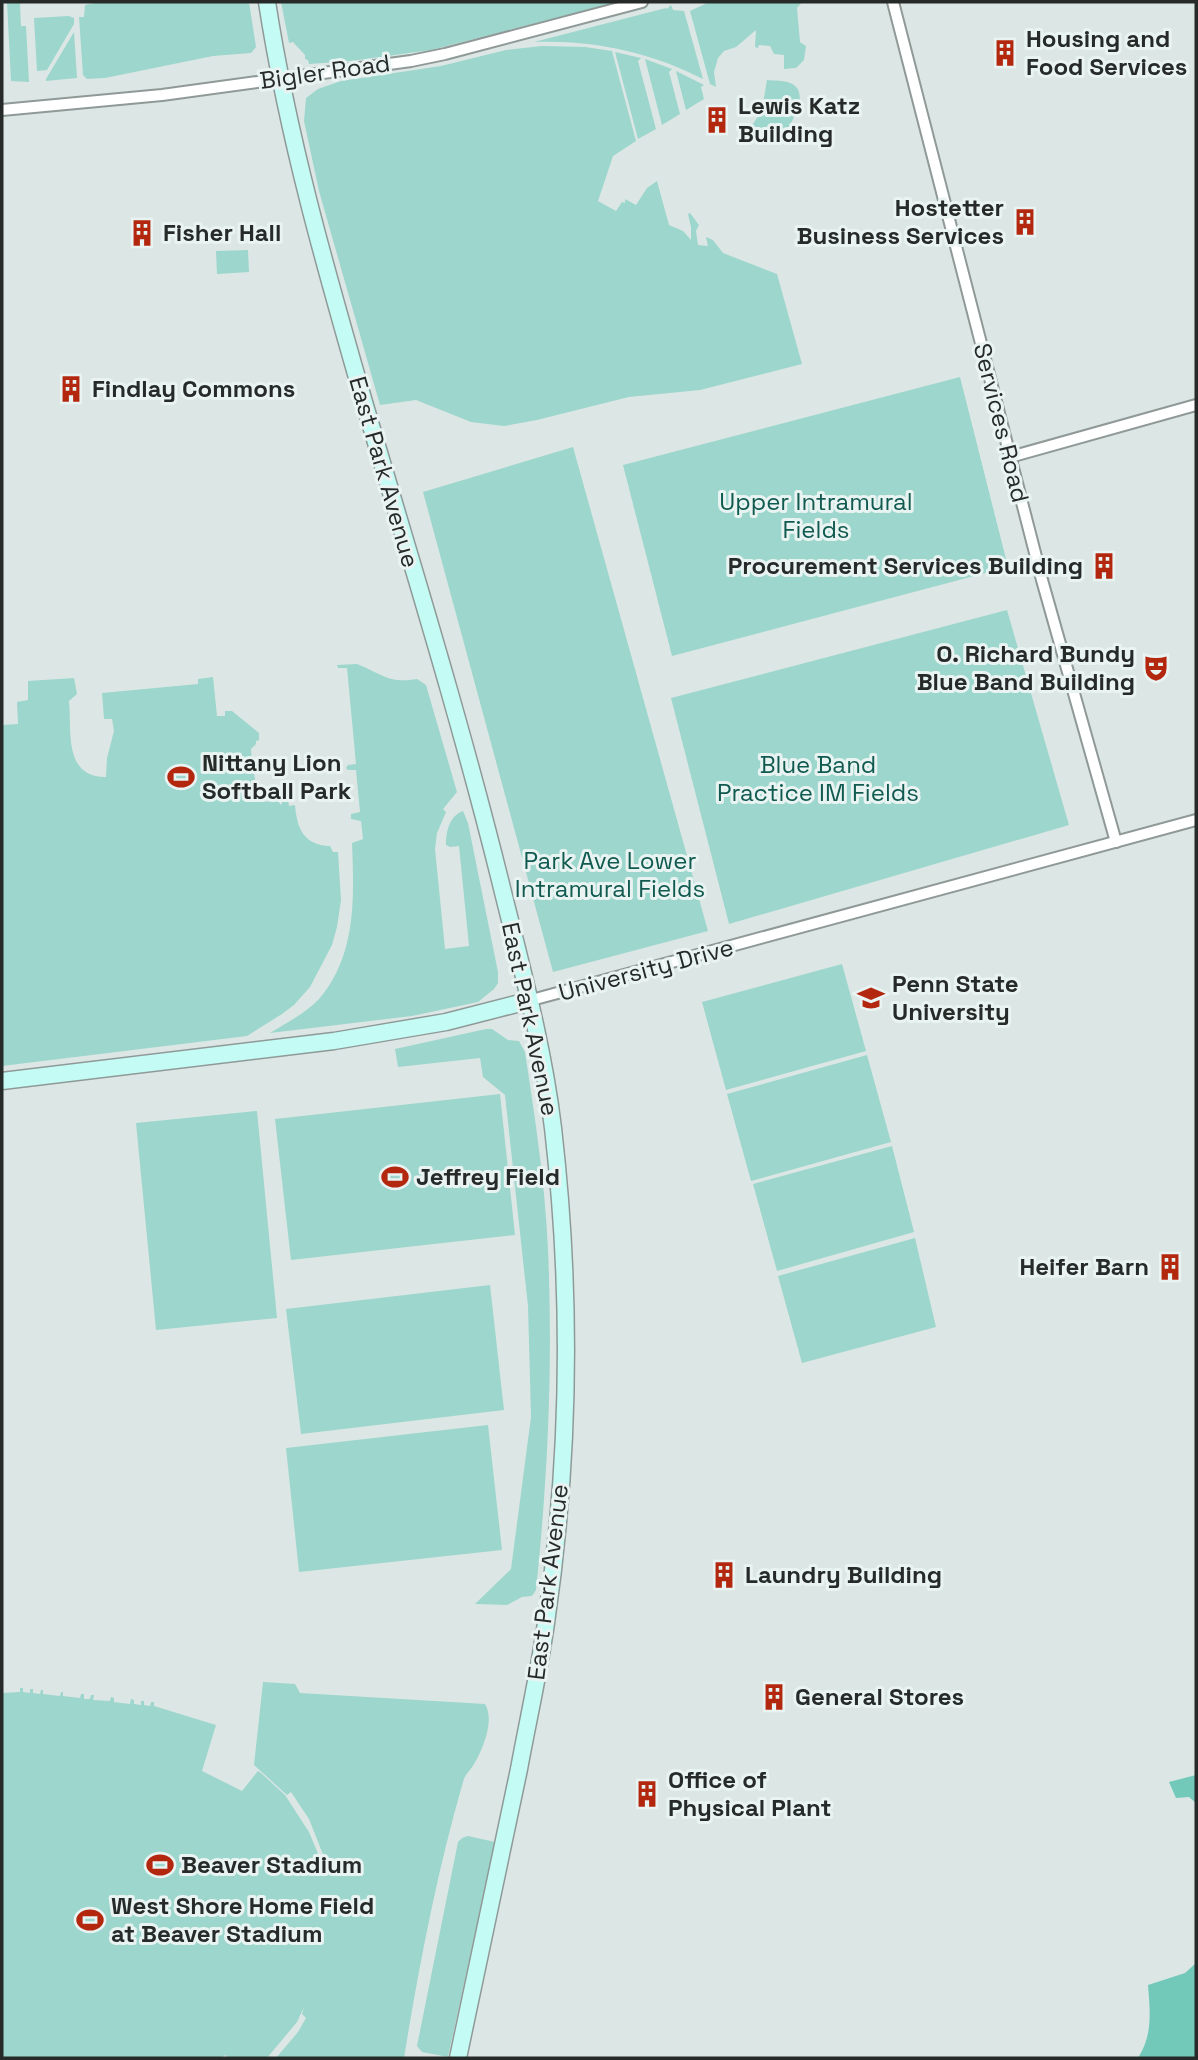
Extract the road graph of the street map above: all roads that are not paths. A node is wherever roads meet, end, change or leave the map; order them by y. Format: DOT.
graph roads {
  1 [pos="267,2"];
  2 [pos="642,2"];
  3 [pos="893,2"];
  4 [pos="281,78"];
  5 [pos="2,110"];
  6 [pos="1196,405"];
  7 [pos="1010,457"];
  8 [pos="1196,820"];
  9 [pos="1116,842"];
  10 [pos="528,1001"];
  11 [pos="2,1081"];
  12 [pos="458,2058"];
  1 -- 4 [label="main road, East Park Avenue"];
  2 -- 4 [label="street, Bigler Road"];
  3 -- 7 [label="street, Services Road"];
  4 -- 5 [label="street, Bigler Road"];
  4 -- 10 [label="main road, East Park Avenue"];
  6 -- 7 [label="street"];
  7 -- 9 [label="street, Services Road"];
  8 -- 9 [label="street, University Drive"];
  9 -- 10 [label="street, University Drive"];
  10 -- 11 [label="main road, University Drive"];
  10 -- 12 [label="main road, East Park Avenue"];
}
